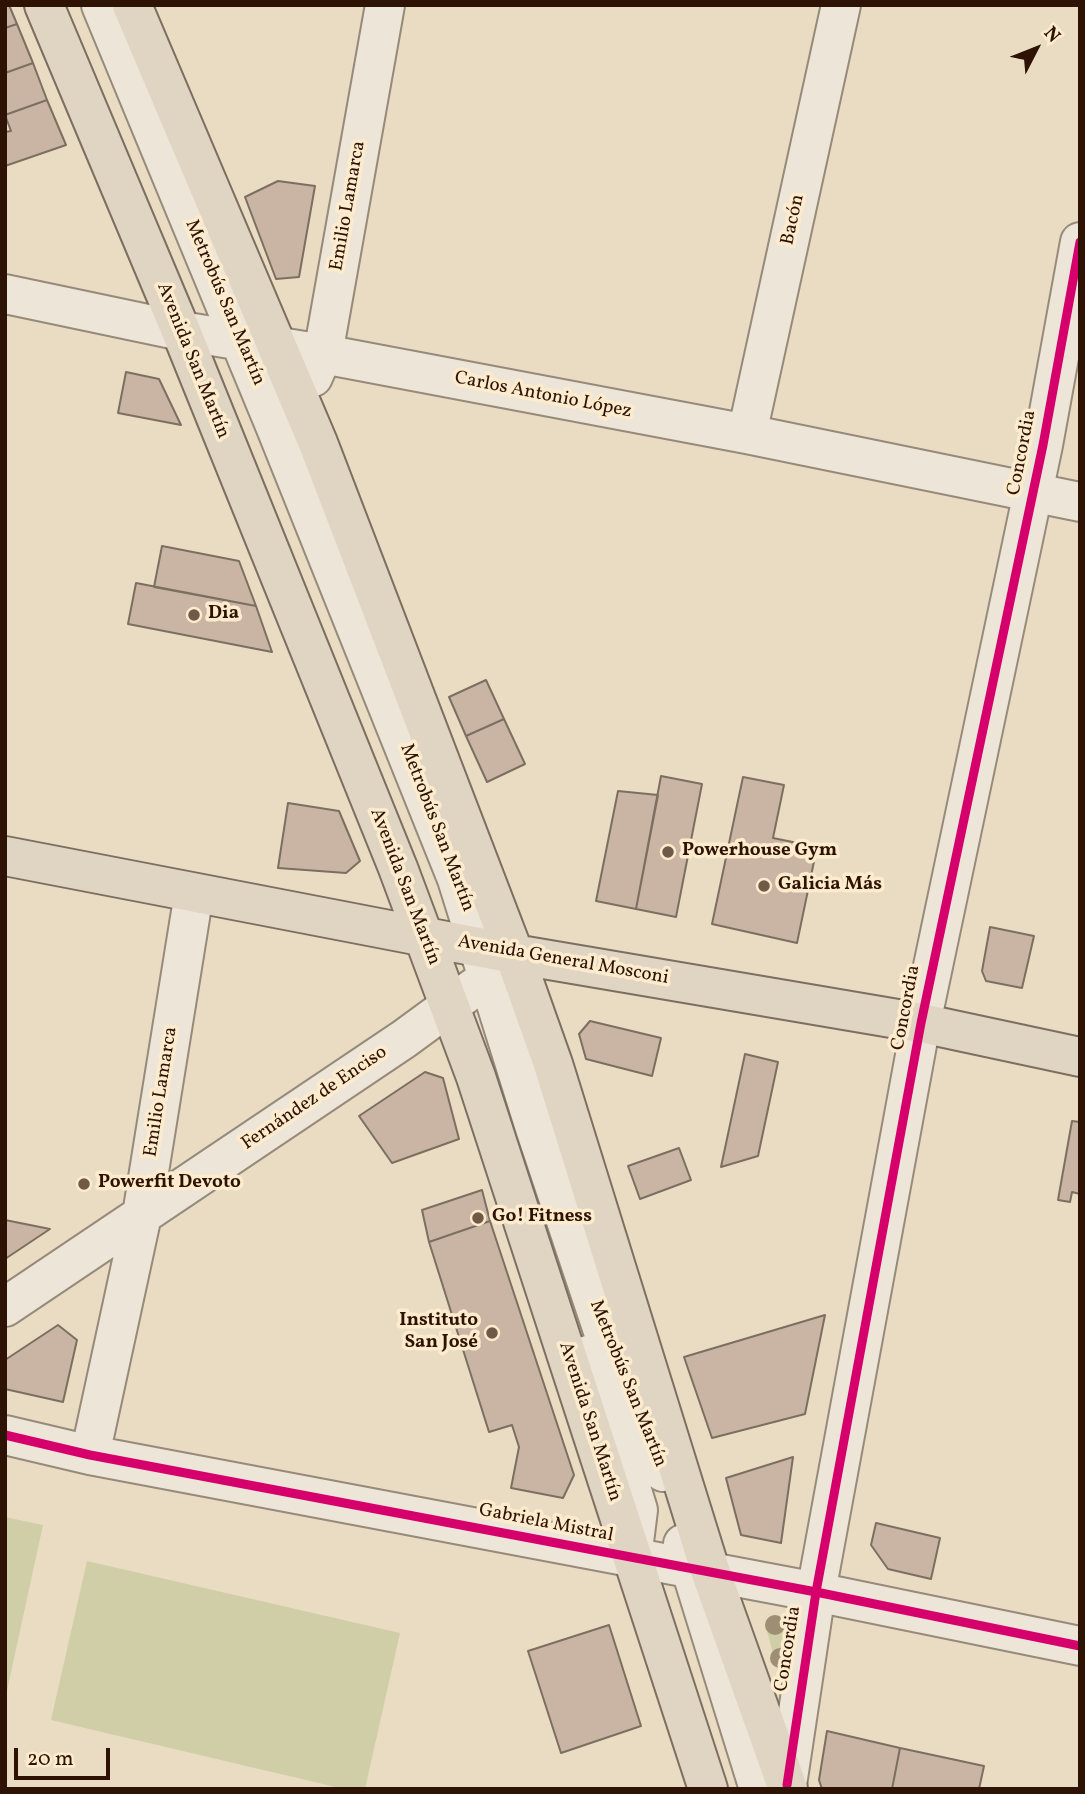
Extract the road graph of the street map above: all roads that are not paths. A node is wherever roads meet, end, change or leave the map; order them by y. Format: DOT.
graph roads {
  1 [pos="44,5"];
  2 [pos="73,5"];
  3 [pos="101,5"];
  4 [pos="132,5"];
  5 [pos="385,5"];
  6 [pos="841,5"];
  7 [pos="1080,242"];
  8 [pos="5,294"];
  9 [pos="210,336"];
  10 [pos="277,347"];
  11 [pos="323,354"];
  12 [pos="301,404"];
  13 [pos="747,434"];
  14 [pos="1033,492"];
  15 [pos="1080,502"];
  16 [pos="5,856"];
  17 [pos="194,892"];
  18 [pos="470,965"];
  19 [pos="921,1023"];
  20 [pos="1080,1057"];
  21 [pos="142,1215"];
  22 [pos="5,1307"];
  23 [pos="5,1435"];
  24 [pos="90,1455"];
  25 [pos="675,1566"];
  26 [pos="816,1592"];
  27 [pos="1080,1646"];
  28 [pos="778,1787"];
  29 [pos="708,1789"];
  30 [pos="733,1789"];
  1 -- 9 [label="main road, Avenida San Martín"];
  2 -- 9 [label="street, Metrobús San Martín"];
  3 -- 9 [label="street, Metrobús San Martín"];
  4 -- 10 [label="main road, Avenida San Martín"];
  5 -- 11 [label="street, Emilio Lamarca"];
  6 -- 13 [label="street, Bacón"];
  7 -- 14 [label="street, Concordia"];
  8 -- 9 [label="street, Carlos Antonio López"];
  9 -- 10 [label="street, Carlos Antonio López"];
  9 -- 18 [label="street, Metrobús San Martín"];
  9 -- 18 [label="main road, Avenida San Martín"];
  10 -- 11 [label="street, Carlos Antonio López"];
  10 -- 12 [label="main road, Avenida San Martín"];
  11 -- 12 [label="street, Emilio Lamarca"];
  11 -- 13 [label="street, Carlos Antonio López"];
  12 -- 18 [label="main road, Avenida San Martín"];
  13 -- 14 [label="street, Carlos Antonio López"];
  14 -- 15 [label="street, Carlos Antonio López"];
  14 -- 19 [label="street, Concordia"];
  16 -- 17 [label="main road, Avenida General Mosconi"];
  17 -- 18 [label="main road, Avenida General Mosconi"];
  17 -- 21 [label="street, Emilio Lamarca"];
  18 -- 19 [label="main road, Avenida General Mosconi"];
  18 -- 21 [label="street, Fernández de Enciso"];
  18 -- 25 [label="street, Metrobús San Martín"];
  18 -- 25 [label="main road, Avenida San Martín"];
  18 -- 25 [label="main road, Avenida San Martín"];
  19 -- 20 [label="main road, Avenida General Mosconi"];
  19 -- 26 [label="street, Concordia"];
  21 -- 22 [label="street, Fernández de Enciso"];
  21 -- 24 [label="street, Emilio Lamarca"];
  23 -- 24 [label="street, Gabriela Mistral"];
  24 -- 25 [label="street, Gabriela Mistral"];
  25 -- 26 [label="street, Gabriela Mistral"];
  25 -- 28 [label="main road, Avenida San Martín"];
  25 -- 29 [label="main road, Avenida San Martín"];
  25 -- 30 [label="street, Metrobús San Martín"];
  26 -- 27 [label="street, Gabriela Mistral"];
  26 -- 28 [label="street, Concordia"];
}
